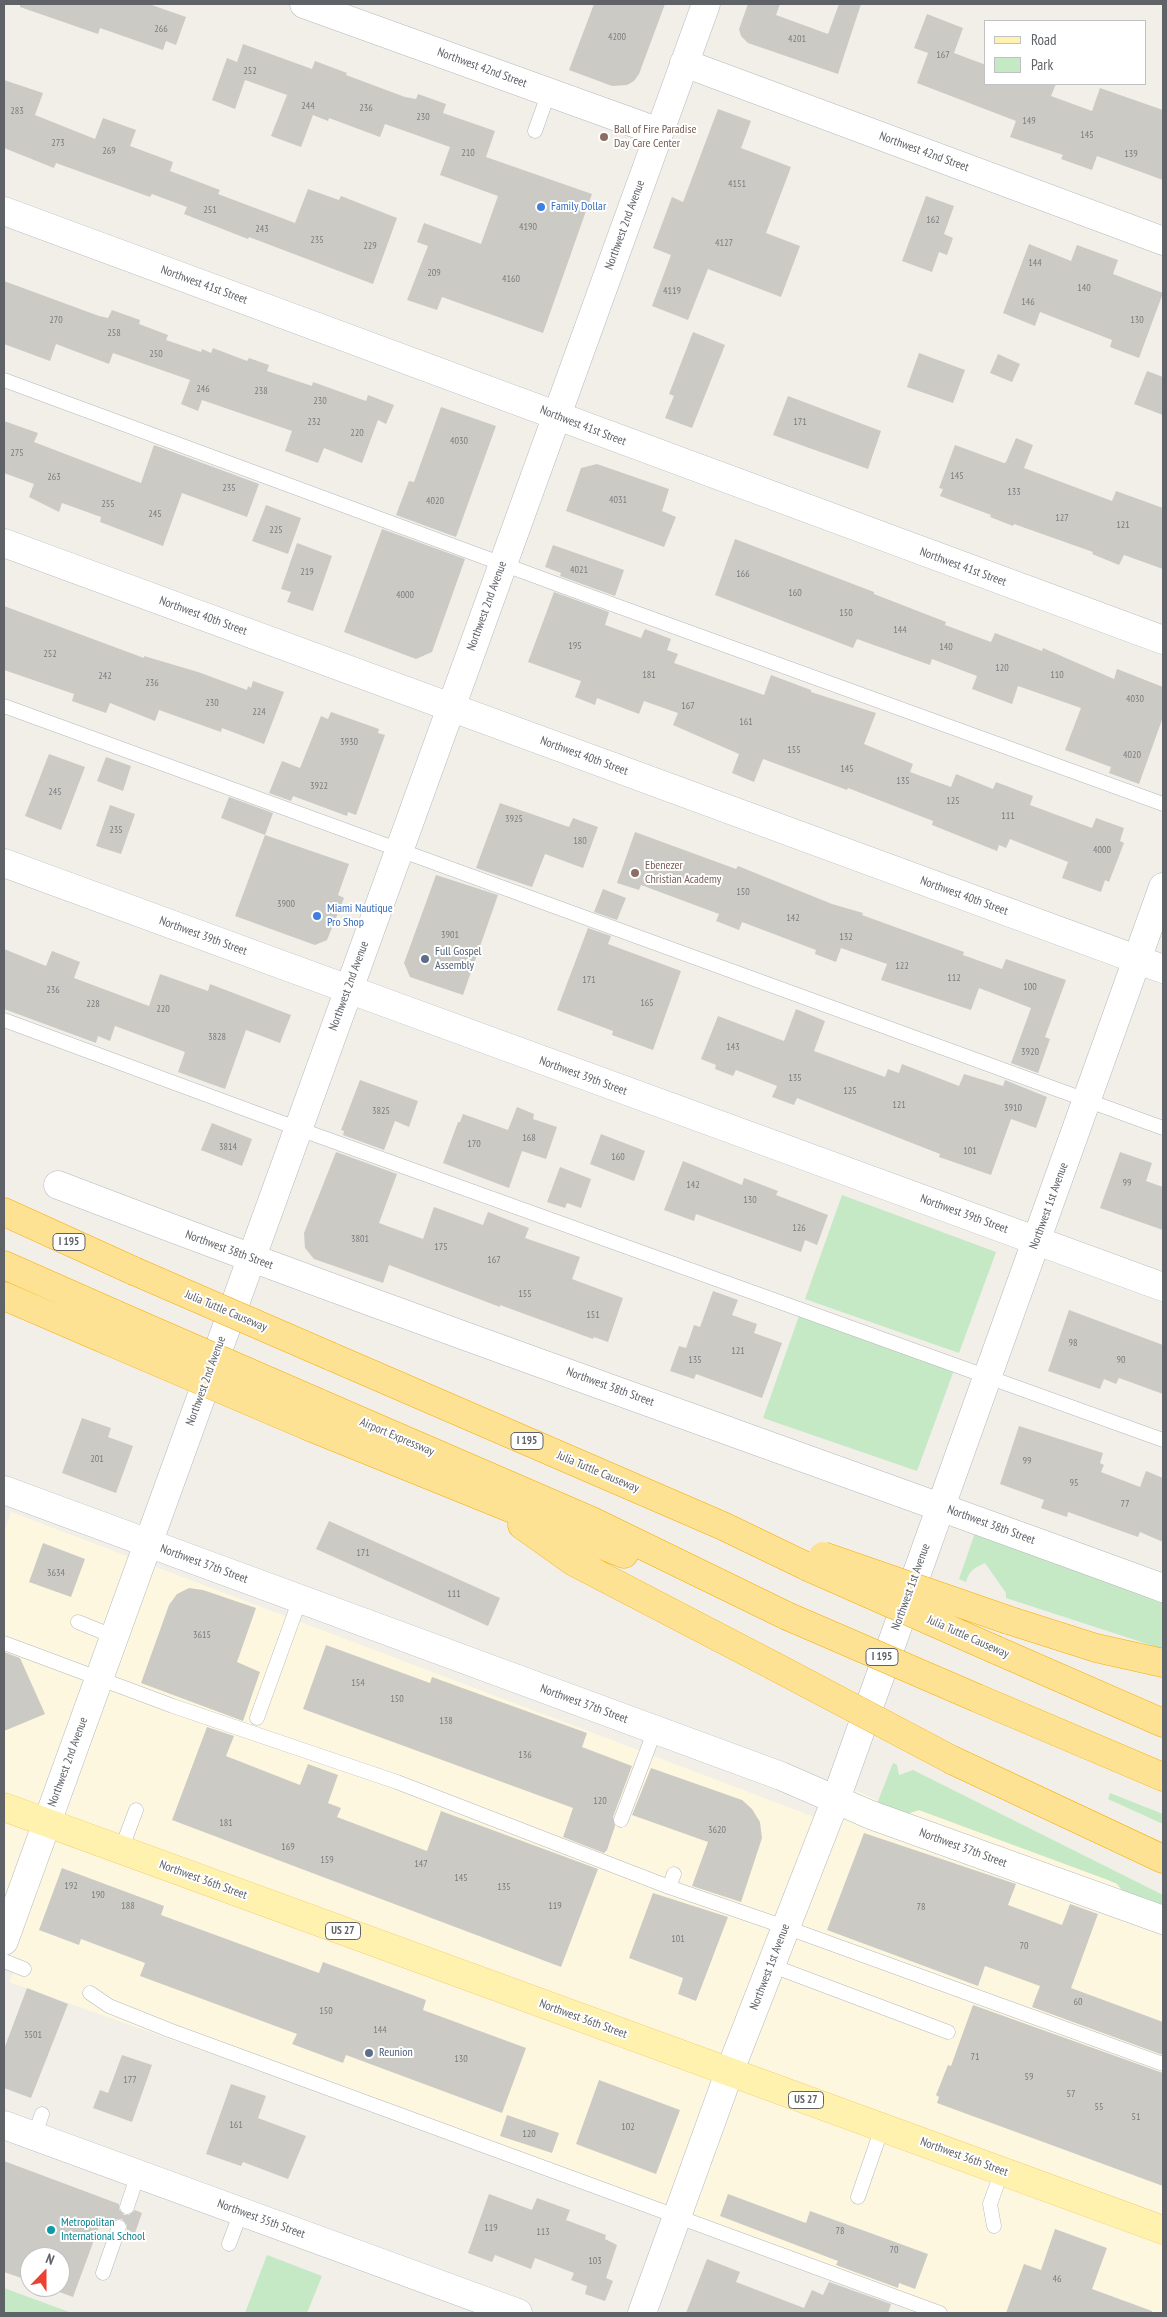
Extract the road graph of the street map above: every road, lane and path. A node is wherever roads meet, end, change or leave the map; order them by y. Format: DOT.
graph roads {
  1 [pos="304,4"];
  2 [pos="706,4"];
  3 [pos="684,63"];
  4 [pos="549,92"];
  5 [pos="535,131"];
  6 [pos="659,132"];
  7 [pos="4,211"];
  8 [pos="1163,241"];
  9 [pos="4,380"];
  10 [pos="556,416"];
  11 [pos="4,543"];
  12 [pos="503,563"];
  13 [pos="1163,640"];
  14 [pos="4,706"];
  15 [pos="450,706"];
  16 [pos="1163,804"];
  17 [pos="399,849"];
  18 [pos="4,862"];
  19 [pos="1163,887"];
  20 [pos="1136,960"];
  21 [pos="1163,969"];
  22 [pos="348,989"];
  23 [pos="4,1020"];
  24 [pos="1087,1100"];
  25 [pos="1163,1128"];
  26 [pos="299,1129"];
  27 [pos="58,1186"];
  28 [pos="4,1212"];
  29 [pos="1037,1241"];
  30 [pos="251,1259"];
  31 [pos="4,1265"];
  32 [pos="1163,1286"];
  33 [pos="4,1296"];
  34 [pos="987,1376"];
  35 [pos="313,1415"];
  36 [pos="1163,1440"];
  37 [pos="4,1490"];
  38 [pos="485,1498"];
  39 [pos="940,1506"];
  40 [pos="148,1543"];
  41 [pos="811,1560"];
  42 [pos="1163,1588"];
  43 [pos="300,1599"];
  44 [pos="787,1616"];
  45 [pos="78,1622"];
  46 [pos="114,1637"];
  47 [pos="4,1643"];
  48 [pos="1163,1662"];
  49 [pos="99,1678"];
  50 [pos="257,1718"];
  51 [pos="1163,1723"];
  52 [pos="655,1730"];
  53 [pos="1163,1777"];
  54 [pos="836,1799"];
  55 [pos="4,1807"];
  56 [pos="136,1810"];
  57 [pos="621,1820"];
  58 [pos="46,1823"];
  59 [pos="121,1850"];
  60 [pos="1163,1859"];
  61 [pos="10,1905"];
  62 [pos="1163,1920"];
  63 [pos="785,1927"];
  64 [pos="4,1941"];
  65 [pos="4,1961"];
  66 [pos="770,1965"];
  67 [pos="24,1969"];
  68 [pos="90,1993"];
  69 [pos="948,2032"];
  70 [pos="1163,2064"];
  71 [pos="729,2073"];
  72 [pos="4,2125"];
  73 [pos="882,2128"];
  74 [pos="1002,2171"];
  75 [pos="138,2174"];
  76 [pos="858,2197"];
  77 [pos="127,2207"];
  78 [pos="241,2212"];
  79 [pos="677,2216"];
  80 [pos="994,2226"];
  81 [pos="119,2227"];
  82 [pos="1163,2230"];
  83 [pos="229,2244"];
  84 [pos="103,2273"];
  85 [pos="518,2313"];
  86 [pos="642,2313"];
  87 [pos="940,2313"];
  1 -- 4 [label="street, Northwest 42nd Street"];
  2 -- 3 [label="street, Northwest 2nd Avenue"];
  3 -- 6 [label="street, Northwest 2nd Avenue"];
  3 -- 8 [label="street, Northwest 42nd Street"];
  4 -- 5 [label="lane"];
  4 -- 6 [label="street, Northwest 42nd Street"];
  6 -- 10 [label="street, Northwest 2nd Avenue"];
  7 -- 10 [label="street, Northwest 41st Street"];
  9 -- 12 [label="lane"];
  10 -- 12 [label="street, Northwest 2nd Avenue"];
  10 -- 13 [label="street, Northwest 41st Street"];
  11 -- 15 [label="street, Northwest 40th Street"];
  12 -- 15 [label="street, Northwest 2nd Avenue"];
  12 -- 16 [label="lane"];
  14 -- 17 [label="lane"];
  15 -- 17 [label="street, Northwest 2nd Avenue"];
  15 -- 20 [label="street, Northwest 40th Street"];
  17 -- 22 [label="street, Northwest 2nd Avenue"];
  17 -- 24 [label="lane"];
  18 -- 22 [label="street, Northwest 39th Street"];
  19 -- 20 [label="street, Northwest 1st Avenue"];
  20 -- 21 [label="street, Northwest 40th Street"];
  20 -- 24 [label="street, Northwest 1st Avenue"];
  22 -- 26 [label="street, Northwest 2nd Avenue"];
  22 -- 29 [label="street, Northwest 39th Street"];
  23 -- 26 [label="lane"];
  24 -- 25 [label="lane"];
  24 -- 29 [label="street, Northwest 1st Avenue"];
  26 -- 30 [label="street, Northwest 2nd Avenue"];
  26 -- 34 [label="lane"];
  27 -- 30 [label="street, Northwest 38th Street"];
  28 -- 41 [label="highway, Julia Tuttle Causeway / I 195, bridge"];
  29 -- 32 [label="street, Northwest 39th Street"];
  29 -- 34 [label="street, Northwest 1st Avenue"];
  30 -- 39 [label="street, Northwest 38th Street"];
  30 -- 40 [label="street, Northwest 2nd Avenue"];
  31 -- 35 [label="highway, Airport Expressway, bridge"];
  33 -- 35 [label="highway, bridge"];
  34 -- 36 [label="lane"];
  34 -- 39 [label="street, Northwest 1st Avenue"];
  35 -- 38 [label="highway"];
  35 -- 44 [label="highway, Airport Expressway"];
  37 -- 40 [label="street, Northwest 37th Street"];
  38 -- 44 [label="highway"];
  38 -- 60 [label="highway, bridge"];
  39 -- 42 [label="street, Northwest 38th Street"];
  39 -- 54 [label="street, Northwest 1st Avenue"];
  40 -- 43 [label="street, Northwest 37th Street"];
  40 -- 46 [label="street, Northwest 2nd Avenue"];
  41 -- 48 [label="highway, bridge"];
  41 -- 51 [label="highway, Julia Tuttle Causeway / I 195, bridge"];
  43 -- 50 [label="lane"];
  43 -- 52 [label="street, Northwest 37th Street"];
  44 -- 53 [label="highway, I 195, bridge"];
  45 -- 46 [label="lane"];
  46 -- 49 [label="street, Northwest 2nd Avenue"];
  47 -- 49 [label="lane"];
  49 -- 58 [label="street, Northwest 2nd Avenue"];
  49 -- 63 [label="lane"];
  52 -- 54 [label="street, Northwest 37th Street"];
  52 -- 57 [label="lane"];
  54 -- 62 [label="street, Northwest 37th Street"];
  54 -- 63 [label="street, Northwest 1st Avenue"];
  55 -- 58 [label="main road, Northwest 36th Street / US 27"];
  56 -- 59 [label="lane"];
  58 -- 59 [label="main road, Northwest 36th Street / US 27"];
  58 -- 61 [label="street, Northwest 2nd Avenue"];
  59 -- 71 [label="main road, Northwest 36th Street / US 27"];
  61 -- 64 [label="street, Northwest 2nd Avenue"];
  63 -- 66 [label="street, Northwest 1st Avenue"];
  63 -- 70 [label="lane"];
  65 -- 67 [label="lane"];
  66 -- 69 [label="lane"];
  66 -- 71 [label="street, Northwest 1st Avenue"];
  68 -- 79 [label="lane"];
  71 -- 73 [label="main road, Northwest 36th Street / US 27"];
  71 -- 79 [label="street, Northwest 1st Avenue"];
  72 -- 75 [label="street, Northwest 35th Street"];
  73 -- 74 [label="main road, Northwest 36th Street / US 27"];
  73 -- 76 [label="lane"];
  74 -- 80 [label="lane"];
  74 -- 82 [label="main road, Northwest 36th Street / US 27"];
  75 -- 77 [label="lane"];
  75 -- 78 [label="street, Northwest 35th Street"];
  78 -- 83 [label="lane"];
  78 -- 85 [label="street, Northwest 35th Street"];
  79 -- 86 [label="street, Northwest 1st Avenue"];
  79 -- 87 [label="lane"];
  81 -- 84 [label="lane"];
}
